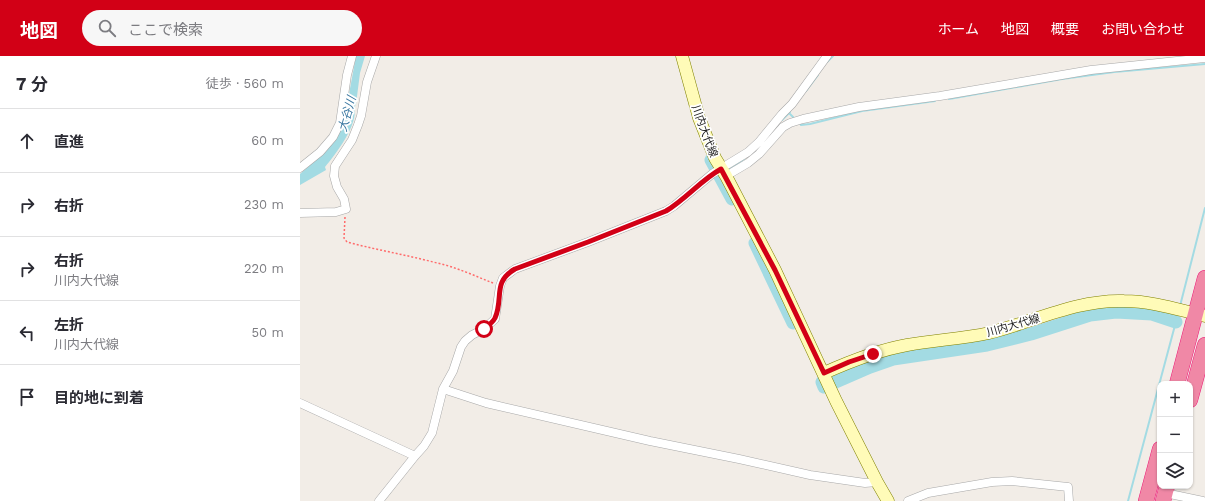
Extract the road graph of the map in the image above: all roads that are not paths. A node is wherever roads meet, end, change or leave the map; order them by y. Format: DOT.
graph roads {
  1 [pos="352,56"];
  2 [pos="376,56"];
  3 [pos="682,56"];
  4 [pos="827,56"];
  5 [pos="1205,58"];
  6 [pos="300,168"];
  7 [pos="721,172"];
  8 [pos="300,213"];
  9 [pos="1205,278"];
  10 [pos="1196,314"];
  11 [pos="1205,345"];
  12 [pos="824,373"];
  13 [pos="1178,381"];
  14 [pos="1193,389"];
  15 [pos="448,391"];
  16 [pos="300,403"];
  17 [pos="1159,453"];
  18 [pos="415,456"];
  19 [pos="872,483"];
  20 [pos="1165,493"];
  21 [pos="379,501"];
  22 [pos="888,501"];
  23 [pos="908,501"];
  24 [pos="1069,501"];
  25 [pos="1146,501"];
  26 [pos="1203,501"];
  1 -- 6 [label="street"];
  2 -- 8 [label="street"];
  3 -- 7 [label="main road, 川内大代線"];
  4 -- 7 [label="street"];
  5 -- 7 [label="street"];
  7 -- 12 [label="main road, 川内大代線"];
  7 -- 15 [label="street"];
  9 -- 10 [label="highway"];
  10 -- 12 [label="main road, 川内大代線"];
  10 -- 13 [label="highway"];
  11 -- 14 [label="highway"];
  12 -- 19 [label="main road, 川内大代線"];
  15 -- 18 [label="street"];
  15 -- 19 [label="street"];
  16 -- 18 [label="street"];
  17 -- 25 [label="highway"];
  18 -- 21 [label="street"];
  19 -- 22 [label="main road, 川内大代線"];
  20 -- 26 [label="street"];
  23 -- 24 [label="street"];
}
